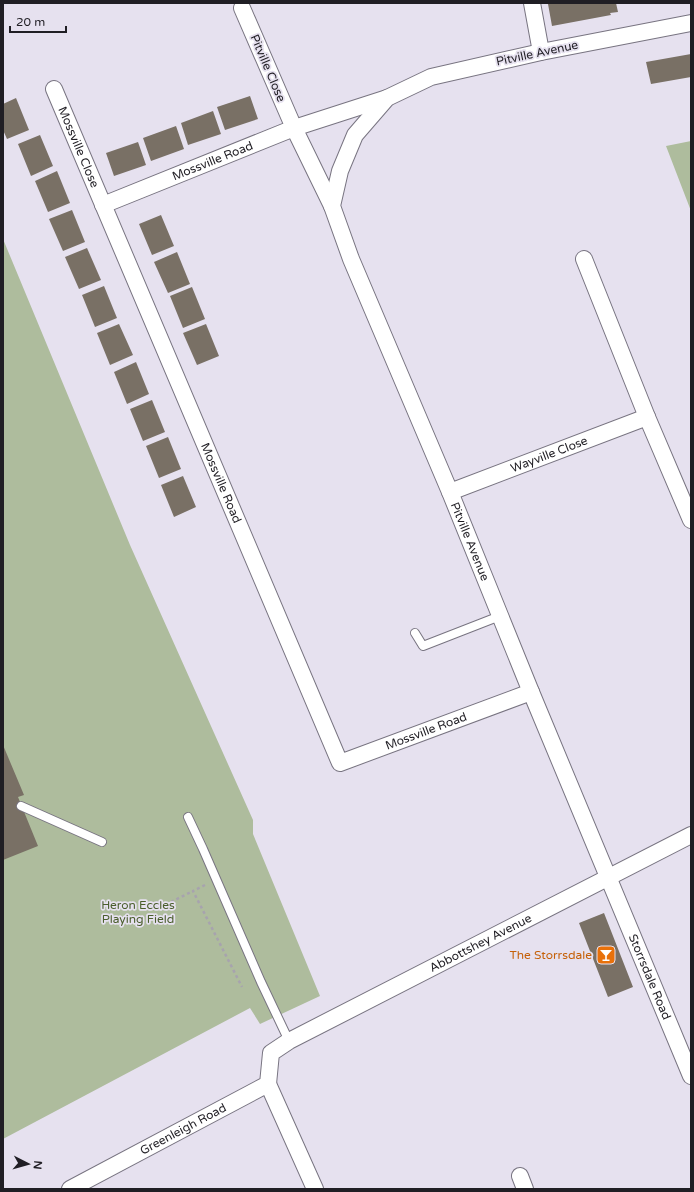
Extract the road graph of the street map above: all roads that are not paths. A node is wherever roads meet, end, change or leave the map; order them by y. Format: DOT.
graph roads {
  1 [pos="532,3"];
  2 [pos="242,8"];
  3 [pos="691,23"];
  4 [pos="540,52"];
  5 [pos="54,89"];
  6 [pos="387,98"];
  7 [pos="294,128"];
  8 [pos="103,206"];
  9 [pos="332,206"];
  10 [pos="584,259"];
  11 [pos="647,417"];
  12 [pos="450,492"];
  13 [pos="691,520"];
  14 [pos="500,616"];
  15 [pos="415,632"];
  16 [pos="531,692"];
  17 [pos="22,806"];
  18 [pos="188,817"];
  19 [pos="691,835"];
  20 [pos="102,842"];
  21 [pos="608,877"];
  22 [pos="289,1041"];
  23 [pos="691,1075"];
  24 [pos="268,1084"];
  25 [pos="70,1189"];
  26 [pos="315,1189"];
  1 -- 4 [label="street"];
  2 -- 7 [label="street, Pitville Close"];
  3 -- 4 [label="street, Pitville Avenue"];
  4 -- 6 [label="street, Pitville Avenue"];
  5 -- 8 [label="street, Mossville Close"];
  6 -- 7 [label="street, Pitville Avenue"];
  6 -- 9 [label="street, Pitville Avenue"];
  7 -- 8 [label="street, Mossville Road"];
  7 -- 9 [label="street, Pitville Avenue"];
  8 -- 16 [label="street, Mossville Road"];
  9 -- 12 [label="street, Pitville Avenue"];
  10 -- 11 [label="street"];
  11 -- 12 [label="street, Wayville Close"];
  11 -- 13 [label="street"];
  12 -- 14 [label="street, Pitville Avenue"];
  14 -- 15 [label="lane"];
  14 -- 16 [label="street, Pitville Avenue"];
  16 -- 21 [label="street, Pitville Avenue"];
  17 -- 20 [label="lane"];
  18 -- 22 [label="lane"];
  19 -- 21 [label="street, Abbottshey Avenue"];
  21 -- 22 [label="street, Abbottshey Avenue"];
  21 -- 23 [label="street, Storrsdale Road"];
  22 -- 24 [label="street, Abbottshey Avenue"];
  24 -- 25 [label="street, Greenleigh Road"];
  24 -- 26 [label="street"];
}
